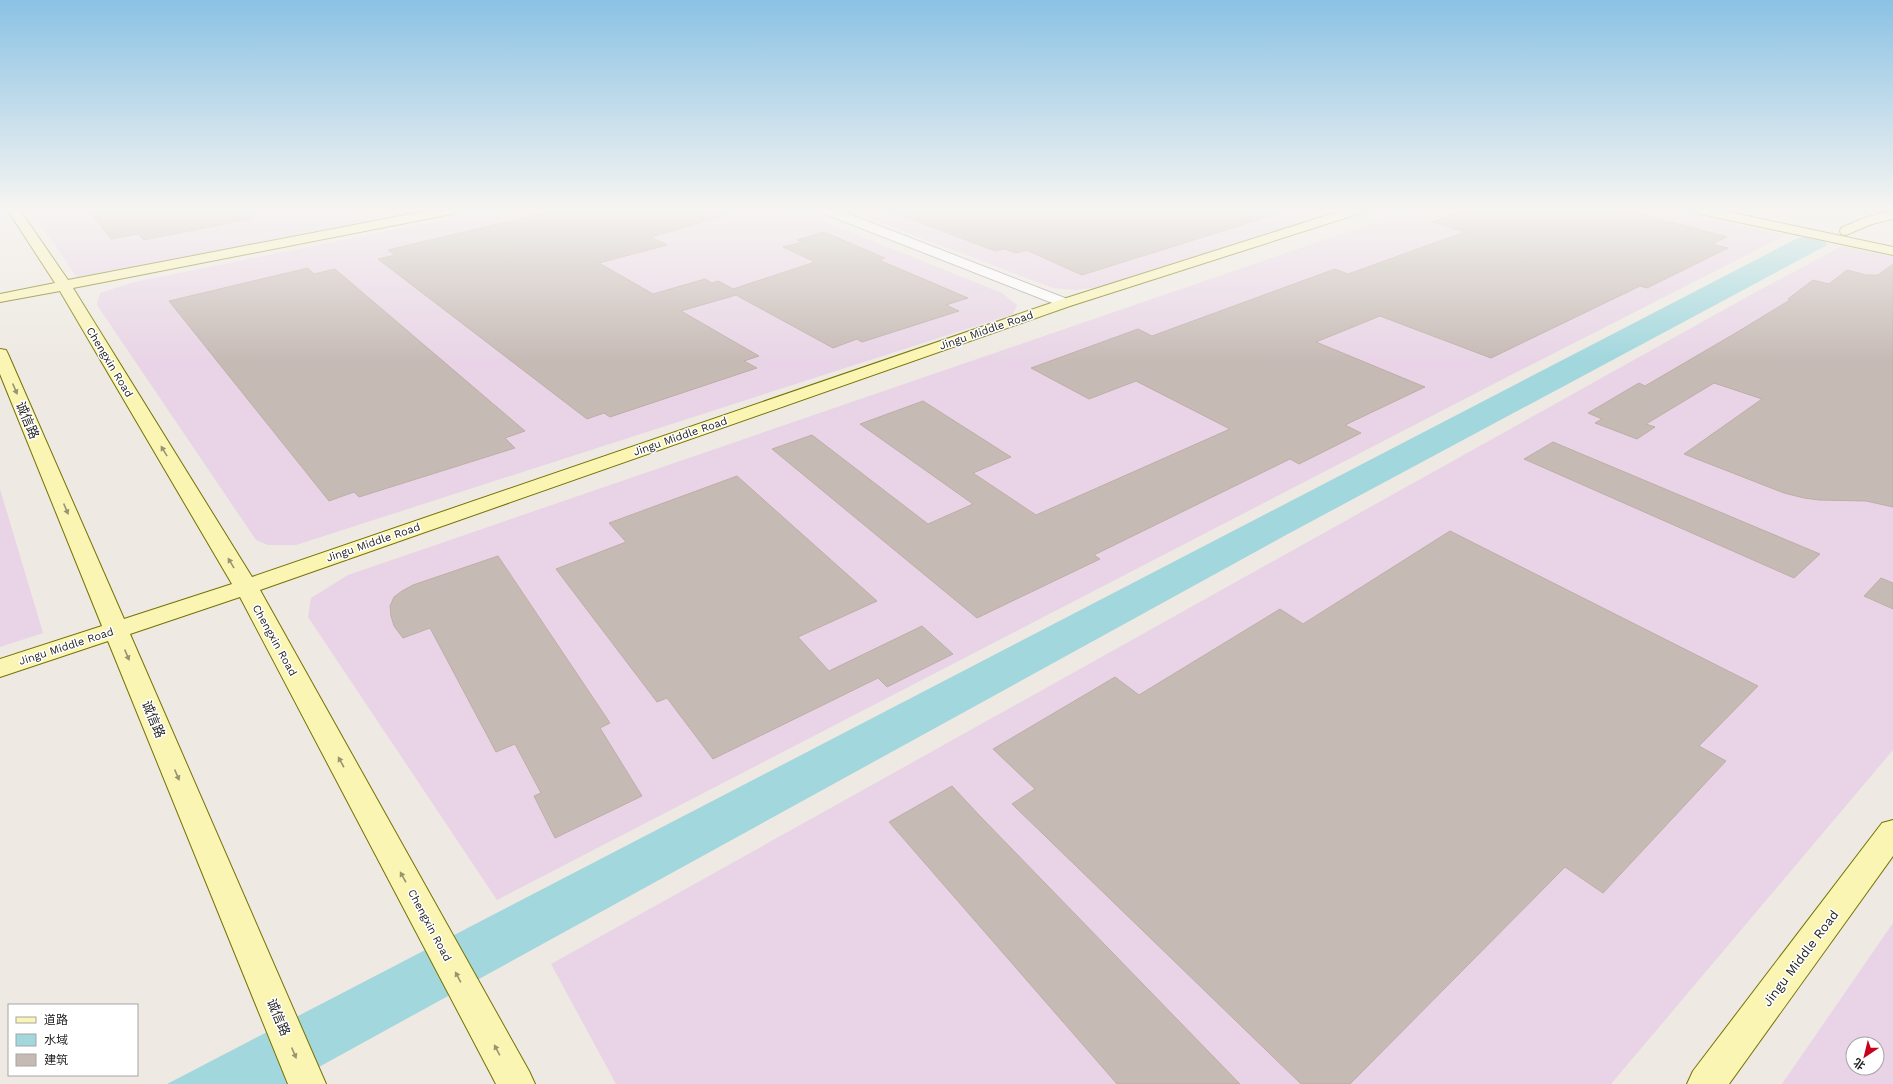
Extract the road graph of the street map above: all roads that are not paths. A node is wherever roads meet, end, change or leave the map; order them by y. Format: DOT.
graph roads {
  1 [pos="47,260"];
  2 [pos="195,260"];
  3 [pos="954,260"];
  4 [pos="1201,260"];
  5 [pos="64,285"];
  6 [pos="0,298"];
  7 [pos="1065,303"];
  8 [pos="0,354"];
  9 [pos="246,586"];
  10 [pos="116,629"];
  11 [pos="0,668"];
  12 [pos="1893,832"];
  13 [pos="307,1084"];
  14 [pos="516,1084"];
  15 [pos="1706,1084"];
  1 -- 5 [label="street, Chengxin Road"];
  2 -- 5 [label="street"];
  3 -- 7 [label="street"];
  4 -- 7 [label="street, Jingu Middle Road"];
  5 -- 6 [label="street"];
  9 -- 5 [label="street, Chengxin Road, one-way"];
  7 -- 9 [label="street, Jingu Middle Road"];
  8 -- 10 [label="street, 诚信路, one-way"];
  9 -- 10 [label="street, Jingu Middle Road"];
  14 -- 9 [label="street, Chengxin Road, one-way"];
  10 -- 11 [label="street, Jingu Middle Road"];
  10 -- 13 [label="street, 诚信路, one-way"];
  12 -- 15 [label="street, Jingu Middle Road"];
}
